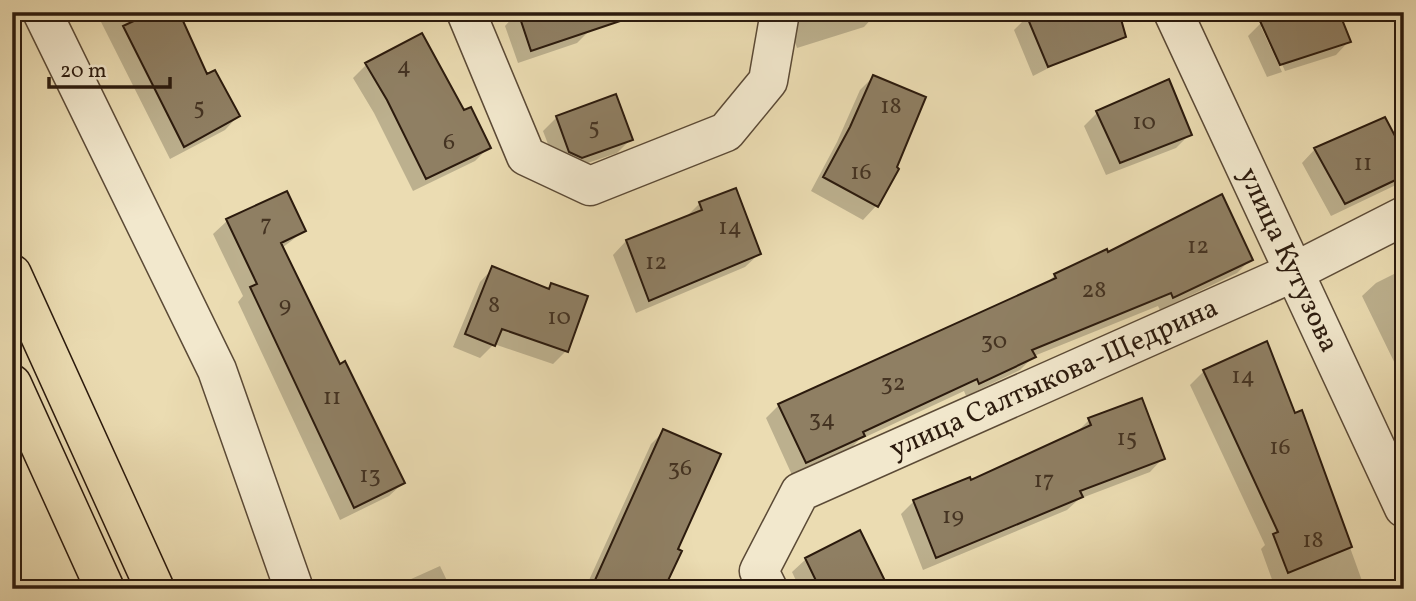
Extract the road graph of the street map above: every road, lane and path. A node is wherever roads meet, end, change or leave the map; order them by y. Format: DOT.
graph roads {
  1 [pos="42,12"];
  2 [pos="466,12"];
  3 [pos="779,12"];
  4 [pos="1173,12"];
  5 [pos="1404,216"];
  6 [pos="1292,273"];
  7 [pos="12,274"];
  8 [pos="12,384"];
  9 [pos="1404,508"];
  10 [pos="105,589"];
  11 [pos="155,589"];
  12 [pos="294,589"];
  13 [pos="768,589"];
  1 -- 12 [label="street"];
  2 -- 3 [label="street"];
  4 -- 6 [label="street, улица Кутузова"];
  5 -- 6 [label="street, улица Салтыкова-Щедрина"];
  6 -- 9 [label="street, улица Кутузова"];
  6 -- 13 [label="street, улица Салтыкова-Щедрина"];
  7 -- 11 [label="main road"];
  8 -- 10 [label="main road"];
}
